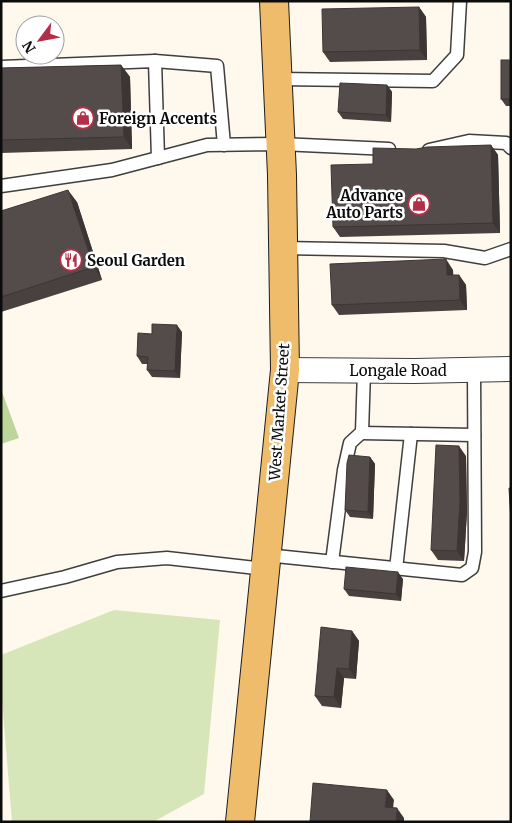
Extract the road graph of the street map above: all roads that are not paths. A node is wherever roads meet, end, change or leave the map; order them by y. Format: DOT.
graph roads {
  1 [pos="274,1"];
  2 [pos="460,1"];
  3 [pos="155,62"];
  4 [pos="1,67"];
  5 [pos="278,79"];
  6 [pos="280,144"];
  7 [pos="224,145"];
  8 [pos="511,148"];
  9 [pos="158,158"];
  10 [pos="1,186"];
  11 [pos="283,248"];
  12 [pos="511,249"];
  13 [pos="511,368"];
  14 [pos="285,370"];
  15 [pos="474,370"];
  16 [pos="364,371"];
  17 [pos="361,434"];
  18 [pos="412,434"];
  19 [pos="474,434"];
  20 [pos="266,562"];
  21 [pos="332,562"];
  22 [pos="396,569"];
  23 [pos="1,591"];
  24 [pos="240,822"];
  1 -- 5 [label="main road, West Market Street"];
  2 -- 5 [label="lane"];
  3 -- 4 [label="lane"];
  3 -- 7 [label="lane"];
  3 -- 9 [label="lane"];
  5 -- 6 [label="main road, West Market Street"];
  6 -- 7 [label="lane"];
  6 -- 8 [label="lane"];
  6 -- 11 [label="main road, West Market Street"];
  7 -- 9 [label="lane"];
  9 -- 10 [label="lane"];
  11 -- 12 [label="lane"];
  11 -- 14 [label="main road, West Market Street"];
  13 -- 15 [label="street, Longale Road"];
  14 -- 16 [label="street, Longale Road"];
  14 -- 20 [label="main road, West Market Street"];
  15 -- 16 [label="street, Longale Road"];
  15 -- 19 [label="lane"];
  16 -- 17 [label="lane"];
  17 -- 18 [label="lane"];
  17 -- 21 [label="lane"];
  18 -- 19 [label="lane"];
  18 -- 22 [label="lane"];
  19 -- 22 [label="lane"];
  20 -- 21 [label="lane"];
  20 -- 23 [label="lane"];
  20 -- 24 [label="main road, West Market Street"];
  21 -- 22 [label="lane"];
}
